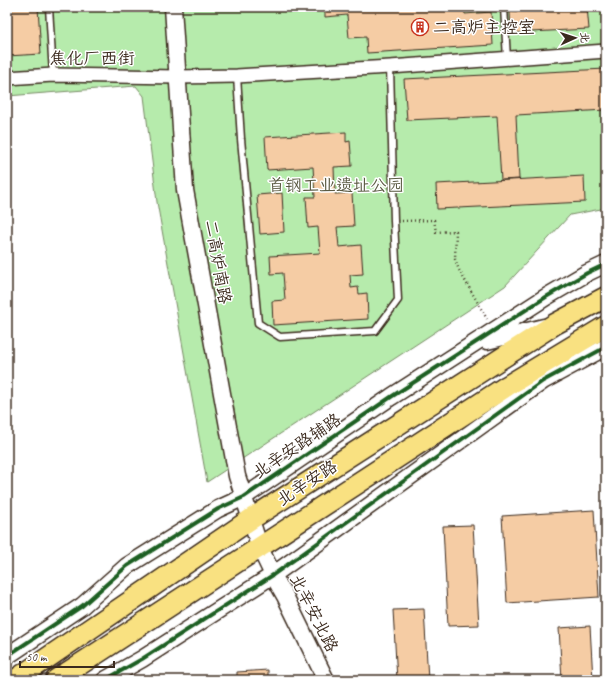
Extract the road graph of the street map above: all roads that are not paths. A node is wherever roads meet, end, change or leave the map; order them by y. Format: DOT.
graph roads {
  1 [pos="49,7"];
  2 [pos="173,7"];
  3 [pos="504,7"];
  4 [pos="606,51"];
  5 [pos="507,59"];
  6 [pos="390,67"];
  7 [pos="53,75"];
  8 [pos="237,76"];
  9 [pos="177,77"];
  10 [pos="7,78"];
  11 [pos="606,264"];
  12 [pos="606,297"];
  13 [pos="555,324"];
  14 [pos="606,326"];
  15 [pos="472,345"];
  16 [pos="606,347"];
  17 [pos="543,381"];
  18 [pos="507,386"];
  19 [pos="244,497"];
  20 [pos="251,519"];
  21 [pos="260,548"];
  22 [pos="272,575"];
  23 [pos="7,656"];
  24 [pos="15,680"];
  25 [pos="56,680"];
  26 [pos="105,680"];
  27 [pos="326,680"];
  1 -- 7 [label="lane"];
  2 -- 9 [label="street, 二高炉南路"];
  3 -- 5 [label="lane"];
  4 -- 5 [label="street, 焦化厂西街"];
  5 -- 6 [label="street, 焦化厂西街"];
  6 -- 8 [label="street, 焦化厂西街"];
  6 -- 8 [label="lane"];
  7 -- 9 [label="street, 焦化厂西街"];
  7 -- 10 [label="street, 焦化厂西街"];
  8 -- 9 [label="street, 焦化厂西街"];
  9 -- 19 [label="street, 二高炉南路"];
  11 -- 15 [label="street, 北辛安路辅路"];
  12 -- 13 [label="main road, 北辛安路"];
  13 -- 15 [label="street"];
  13 -- 20 [label="main road, 北辛安路"];
  14 -- 18 [label="main road, 北辛安路"];
  15 -- 19 [label="street, 北辛安路辅路"];
  16 -- 17 [label="street"];
  17 -- 18 [label="street"];
  17 -- 22 [label="street"];
  18 -- 21 [label="main road, 北辛安路"];
  19 -- 20 [label="street, 二高炉南路"];
  19 -- 23 [label="street, 北辛安路辅路"];
  20 -- 21 [label="street, 北辛安北路"];
  20 -- 24 [label="main road, 北辛安路"];
  21 -- 22 [label="street, 北辛安北路"];
  21 -- 25 [label="main road, 北辛安路"];
  22 -- 26 [label="street"];
  22 -- 27 [label="street, 北辛安北路"];
}
